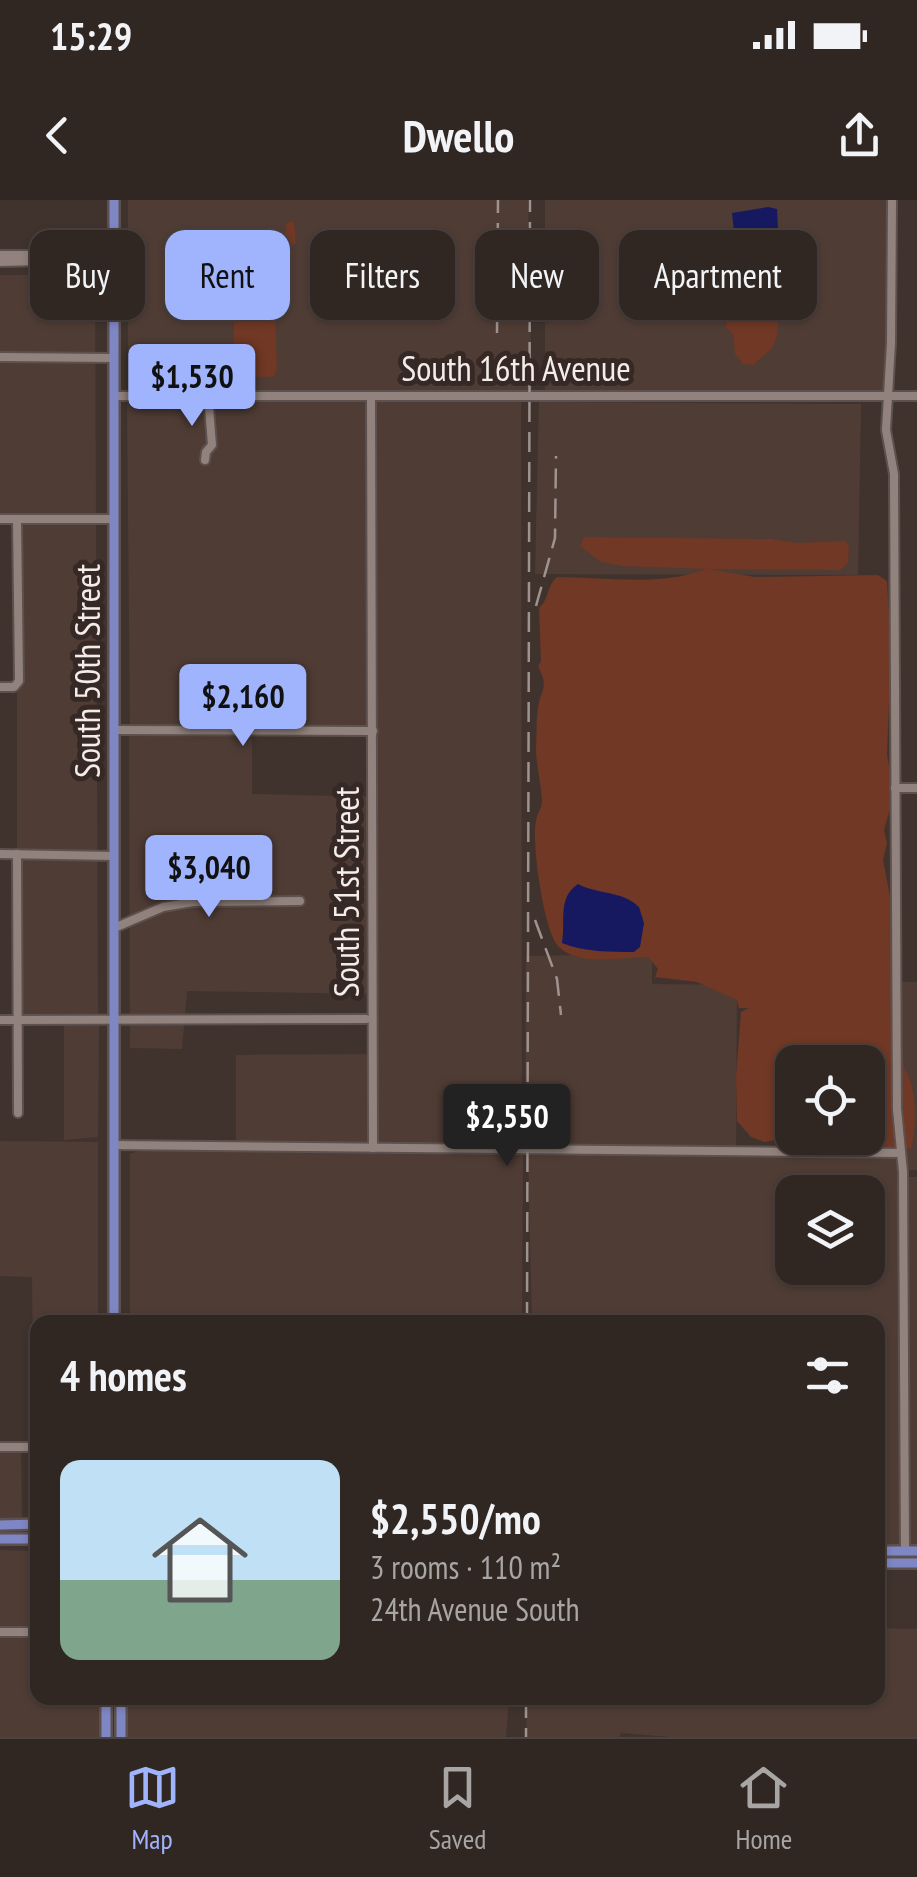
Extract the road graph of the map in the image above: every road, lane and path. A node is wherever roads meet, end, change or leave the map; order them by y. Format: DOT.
graph roads {
  1 [pos="114,200"];
  2 [pos="892,200"];
  3 [pos="114,230"];
  4 [pos="0,258"];
  5 [pos="30,260"];
  6 [pos="114,320"];
  7 [pos="0,357"];
  8 [pos="114,358"];
  9 [pos="114,396"];
  10 [pos="208,396"];
  11 [pos="370,396"];
  12 [pos="886,396"];
  13 [pos="917,396"];
  14 [pos="205,460"];
  15 [pos="0,519"];
  16 [pos="18,519"];
  17 [pos="114,519"];
  18 [pos="0,686"];
  19 [pos="114,730"];
  20 [pos="373,731"];
  21 [pos="895,788"];
  22 [pos="917,788"];
  23 [pos="0,854"];
  24 [pos="17,854"];
  25 [pos="114,856"];
  26 [pos="300,901"];
  27 [pos="114,928"];
  28 [pos="0,1020"];
  29 [pos="18,1020"];
  30 [pos="114,1020"];
  31 [pos="366,1020"];
  32 [pos="18,1113"];
  33 [pos="114,1146"];
  34 [pos="373,1148"];
  35 [pos="901,1153"];
  36 [pos="903,1172"];
  37 [pos="917,1173"];
  38 [pos="114,1315"];
  39 [pos="0,1447"];
  40 [pos="30,1447"];
  41 [pos="30,1524"];
  42 [pos="0,1525"];
  43 [pos="0,1540"];
  44 [pos="30,1540"];
  45 [pos="904,1551"];
  46 [pos="917,1551"];
  47 [pos="885,1557"];
  48 [pos="885,1558"];
  49 [pos="917,1563"];
  50 [pos="0,1632"];
  51 [pos="30,1632"];
  52 [pos="106,1705"];
  53 [pos="121,1705"];
  54 [pos="106,1737"];
  55 [pos="121,1737"];
  1 -- 3 [label="main road, South 50th Street"];
  2 -- 12 [label="street"];
  4 -- 5 [label="street"];
  6 -- 8 [label="main road, South 50th Street"];
  7 -- 8 [label="street"];
  8 -- 9 [label="main road, South 50th Street"];
  9 -- 10 [label="street, South 16th Avenue"];
  9 -- 17 [label="main road, South 50th Street"];
  10 -- 11 [label="street, South 16th Avenue"];
  10 -- 14 [label="street"];
  11 -- 12 [label="street, South 16th Avenue"];
  11 -- 20 [label="street, South 51st Street"];
  12 -- 13 [label="street, South 16th Avenue"];
  12 -- 21 [label="street"];
  15 -- 16 [label="street"];
  16 -- 17 [label="street"];
  16 -- 18 [label="street"];
  17 -- 19 [label="main road, South 50th Street"];
  19 -- 20 [label="street"];
  19 -- 25 [label="main road, South 50th Street"];
  20 -- 34 [label="street, South 51st Street"];
  21 -- 22 [label="street"];
  21 -- 35 [label="street"];
  23 -- 24 [label="street"];
  24 -- 25 [label="street"];
  24 -- 29 [label="street"];
  25 -- 27 [label="main road, South 50th Street"];
  26 -- 27 [label="street"];
  27 -- 30 [label="main road, South 50th Street"];
  28 -- 29 [label="street"];
  29 -- 30 [label="street"];
  29 -- 32 [label="street"];
  30 -- 31 [label="street"];
  30 -- 33 [label="main road, South 50th Street"];
  33 -- 34 [label="street"];
  33 -- 38 [label="main road, South 50th Street"];
  34 -- 35 [label="street"];
  35 -- 36 [label="street"];
  36 -- 37 [label="street"];
  36 -- 45 [label="street"];
  39 -- 40 [label="street"];
  41 -- 42 [label="main road"];
  43 -- 44 [label="main road"];
  45 -- 46 [label="main road"];
  45 -- 47 [label="main road"];
  48 -- 49 [label="main road"];
  50 -- 51 [label="street"];
  52 -- 54 [label="main road"];
  53 -- 55 [label="main road"];
}
